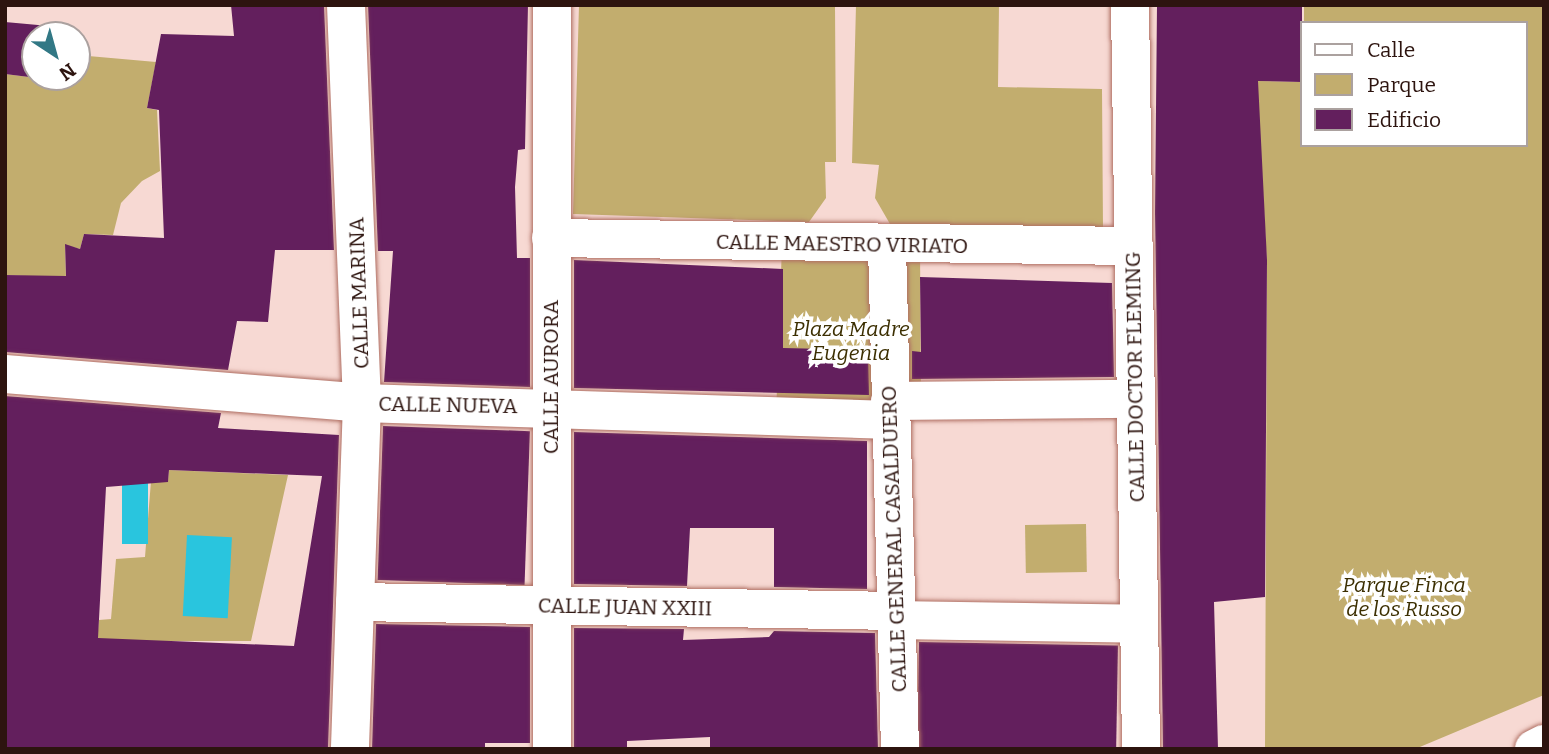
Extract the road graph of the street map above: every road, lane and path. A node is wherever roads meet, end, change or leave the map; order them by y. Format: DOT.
graph roads {
  1 [pos="346,5"];
  2 [pos="552,5"];
  3 [pos="1130,5"];
  4 [pos="551,238"];
  5 [pos="887,246"];
  6 [pos="1134,246"];
  7 [pos="5,374"];
  8 [pos="1136,400"];
  9 [pos="362,403"];
  10 [pos="551,407"];
  11 [pos="891,410"];
  12 [pos="355,602"];
  13 [pos="551,606"];
  14 [pos="896,615"];
  15 [pos="1138,624"];
  16 [pos="1544,744"];
  17 [pos="350,749"];
  18 [pos="552,749"];
  19 [pos="900,749"];
  20 [pos="1141,749"];
  21 [pos="1534,749"];
  1 -- 9 [label="street, CALLE MARINA"];
  2 -- 4 [label="street, CALLE AURORA"];
  3 -- 6 [label="street, CALLE DOCTOR FLEMING"];
  4 -- 5 [label="street, CALLE MAESTRO VIRIATO"];
  4 -- 10 [label="street, CALLE AURORA"];
  5 -- 6 [label="street, CALLE MAESTRO VIRIATO"];
  5 -- 11 [label="street, CALLE GENERAL CASALDUERO"];
  6 -- 8 [label="street, CALLE DOCTOR FLEMING"];
  7 -- 9 [label="street, CALLE NUEVA"];
  8 -- 11 [label="street, CALLE NUEVA"];
  8 -- 15 [label="street, CALLE DOCTOR FLEMING"];
  9 -- 10 [label="street, CALLE NUEVA"];
  9 -- 12 [label="street, CALLE MARINA"];
  10 -- 11 [label="street, CALLE NUEVA"];
  10 -- 13 [label="street, CALLE AURORA"];
  11 -- 14 [label="street, CALLE GENERAL CASALDUERO"];
  12 -- 13 [label="street, CALLE JUAN XXIII"];
  12 -- 17 [label="street, CALLE MARINA"];
  13 -- 14 [label="street, CALLE JUAN XXIII"];
  13 -- 18 [label="street, CALLE AURORA"];
  14 -- 15 [label="street, CALLE JUAN XXIII"];
  14 -- 19 [label="street, CALLE GENERAL CASALDUERO"];
  15 -- 20 [label="street, CALLE DOCTOR FLEMING"];
  16 -- 21 [label="street"];
}
